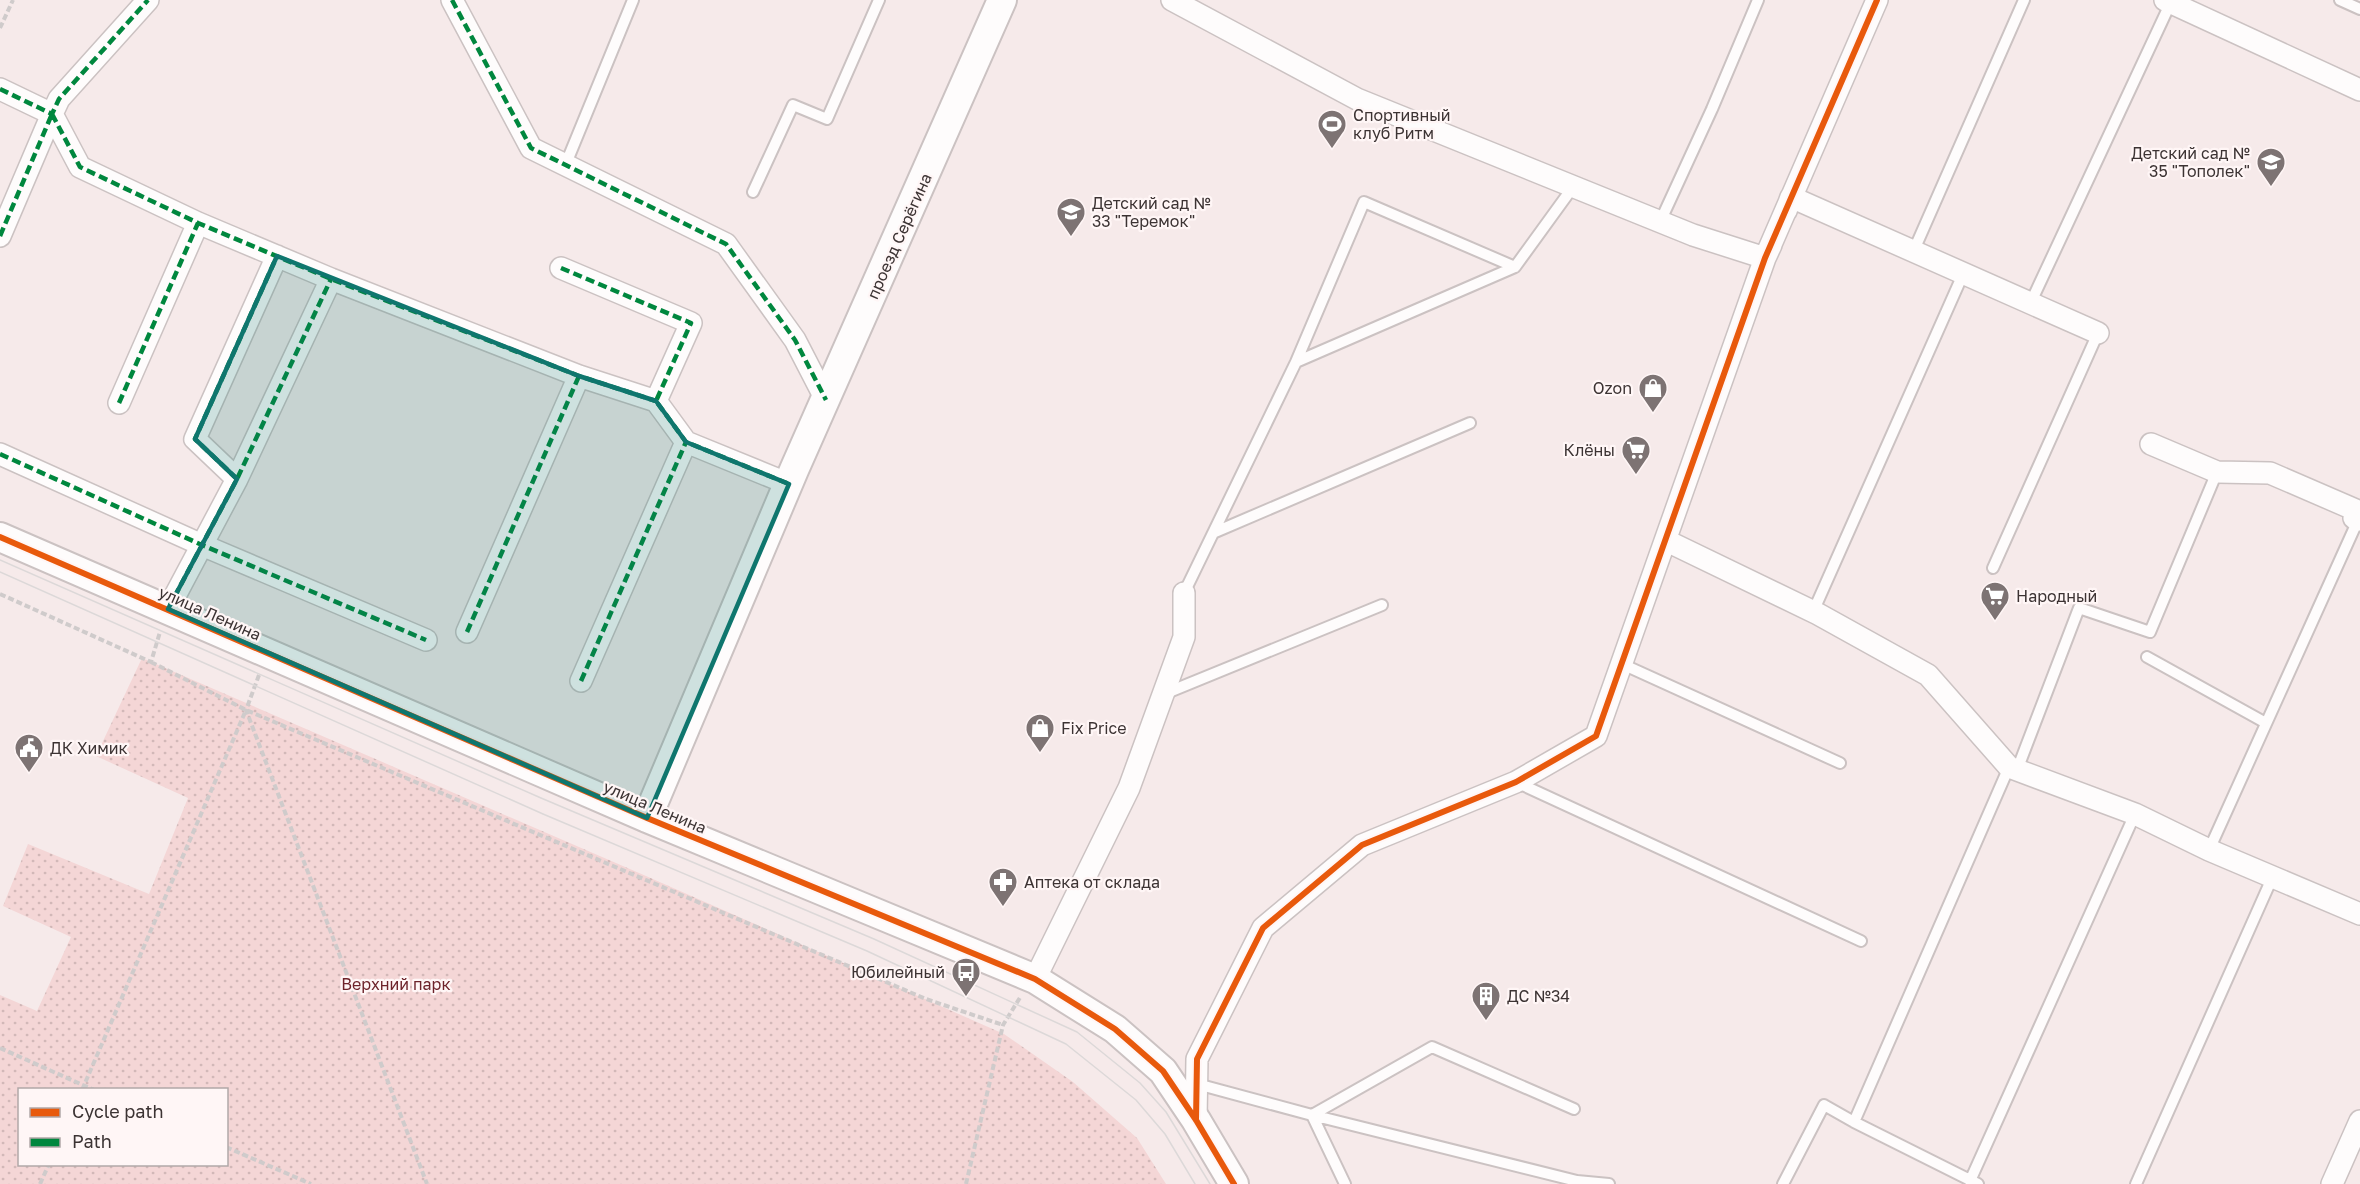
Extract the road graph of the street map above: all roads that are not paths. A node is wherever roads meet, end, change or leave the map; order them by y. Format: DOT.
graph roads {
  1 [pos="148,0"];
  2 [pos="452,0"];
  3 [pos="633,0"];
  4 [pos="879,0"];
  5 [pos="1002,0"];
  6 [pos="1172,0"];
  7 [pos="1758,0"];
  8 [pos="1876,0"];
  9 [pos="2024,0"];
  10 [pos="2340,0"];
  11 [pos="2167,1"];
  12 [pos="2360,9"];
  13 [pos="2359,87"];
  14 [pos="0,89"];
  15 [pos="52,114"];
  16 [pos="565,166"];
  17 [pos="1573,187"];
  18 [pos="753,192"];
  19 [pos="1791,197"];
  20 [pos="1660,222"];
  21 [pos="198,223"];
  22 [pos="0,236"];
  23 [pos="1914,250"];
  24 [pos="277,256"];
  25 [pos="1765,258"];
  26 [pos="1515,267"];
  27 [pos="561,268"];
  28 [pos="1965,272"];
  29 [pos="331,279"];
  30 [pos="2031,302"];
  31 [pos="2098,333"];
  32 [pos="1296,362"];
  33 [pos="579,376"];
  34 [pos="826,400"];
  35 [pos="656,401"];
  36 [pos="119,403"];
  37 [pos="1470,423"];
  38 [pos="686,442"];
  39 [pos="2151,444"];
  40 [pos="0,454"];
  41 [pos="2217,472"];
  42 [pos="792,477"];
  43 [pos="237,479"];
  44 [pos="2357,525"];
  45 [pos="1213,533"];
  46 [pos="0,537"];
  47 [pos="1667,541"];
  48 [pos="202,545"];
  49 [pos="1994,568"];
  50 [pos="1184,593"];
  51 [pos="1382,605"];
  52 [pos="168,609"];
  53 [pos="1813,612"];
  54 [pos="466,632"];
  55 [pos="426,640"];
  56 [pos="2147,657"];
  57 [pos="1622,664"];
  58 [pos="581,681"];
  59 [pos="1164,694"];
  60 [pos="2266,723"];
  61 [pos="1840,763"];
  62 [pos="2013,768"];
  63 [pos="1516,783"];
  64 [pos="2135,814"];
  65 [pos="647,818"];
  66 [pos="2209,850"];
  67 [pos="2273,876"];
  68 [pos="2360,914"];
  69 [pos="1861,941"];
  70 [pos="1035,980"];
  71 [pos="1197,1084"];
  72 [pos="1574,1109"];
  73 [pos="1312,1116"];
  74 [pos="1196,1120"];
  75 [pos="2360,1121"];
  76 [pos="1854,1122"];
  77 [pos="1974,1182"];
  78 [pos="1234,1184"];
  79 [pos="1345,1184"];
  80 [pos="1609,1184"];
  81 [pos="1783,1184"];
  82 [pos="2136,1184"];
  83 [pos="2332,1184"];
  1 -- 15 [label="street"];
  2 -- 16 [label="street"];
  3 -- 16 [label="lane"];
  4 -- 18 [label="lane"];
  5 -- 34 [label="street, проезд Серёгина"];
  6 -- 17 [label="street"];
  7 -- 20 [label="lane"];
  8 -- 19 [label="street"];
  9 -- 23 [label="lane"];
  10 -- 12 [label="lane"];
  11 -- 13 [label="street"];
  11 -- 30 [label="lane"];
  14 -- 15 [label="street"];
  15 -- 21 [label="street"];
  15 -- 22 [label="street"];
  16 -- 34 [label="street"];
  17 -- 20 [label="street"];
  17 -- 26 [label="lane"];
  19 -- 23 [label="lane"];
  19 -- 25 [label="street"];
  19 -- 31 [label="street"];
  20 -- 25 [label="street"];
  21 -- 24 [label="street"];
  21 -- 36 [label="street"];
  23 -- 28 [label="lane"];
  24 -- 29 [label="street"];
  24 -- 43 [label="street"];
  25 -- 47 [label="street"];
  26 -- 32 [label="lane"];
  26 -- 32 [label="lane"];
  27 -- 35 [label="street"];
  28 -- 30 [label="lane"];
  28 -- 53 [label="lane"];
  29 -- 33 [label="street"];
  29 -- 43 [label="street"];
  30 -- 31 [label="lane"];
  31 -- 49 [label="lane"];
  32 -- 45 [label="lane"];
  33 -- 35 [label="street"];
  33 -- 54 [label="street"];
  34 -- 42 [label="street, проезд Серёгина"];
  35 -- 38 [label="street"];
  37 -- 45 [label="lane"];
  38 -- 42 [label="street"];
  38 -- 58 [label="street"];
  39 -- 41 [label="lane"];
  40 -- 48 [label="street"];
  41 -- 44 [label="street"];
  41 -- 62 [label="lane"];
  42 -- 65 [label="street, проезд Серёгина"];
  43 -- 48 [label="street"];
  44 -- 60 [label="lane"];
  45 -- 50 [label="lane"];
  46 -- 52 [label="street, улица Ленина"];
  47 -- 53 [label="street"];
  47 -- 57 [label="street"];
  48 -- 52 [label="street"];
  48 -- 55 [label="street"];
  50 -- 59 [label="street"];
  51 -- 59 [label="lane"];
  52 -- 65 [label="street, улица Ленина"];
  53 -- 62 [label="street"];
  56 -- 60 [label="lane"];
  57 -- 61 [label="lane"];
  57 -- 63 [label="street"];
  59 -- 70 [label="street"];
  60 -- 66 [label="lane"];
  62 -- 64 [label="street"];
  62 -- 76 [label="lane"];
  63 -- 69 [label="lane"];
  63 -- 71 [label="street"];
  64 -- 66 [label="street"];
  64 -- 77 [label="lane"];
  65 -- 70 [label="street, улица Ленина"];
  66 -- 67 [label="street"];
  67 -- 68 [label="street"];
  67 -- 82 [label="lane"];
  70 -- 74 [label="street, улица Ленина"];
  71 -- 73 [label="lane"];
  71 -- 74 [label="street"];
  72 -- 73 [label="lane"];
  73 -- 79 [label="lane"];
  73 -- 80 [label="lane"];
  74 -- 78 [label="street, улица Ленина"];
  75 -- 83 [label="street"];
  76 -- 77 [label="lane"];
  76 -- 81 [label="lane"];
}
